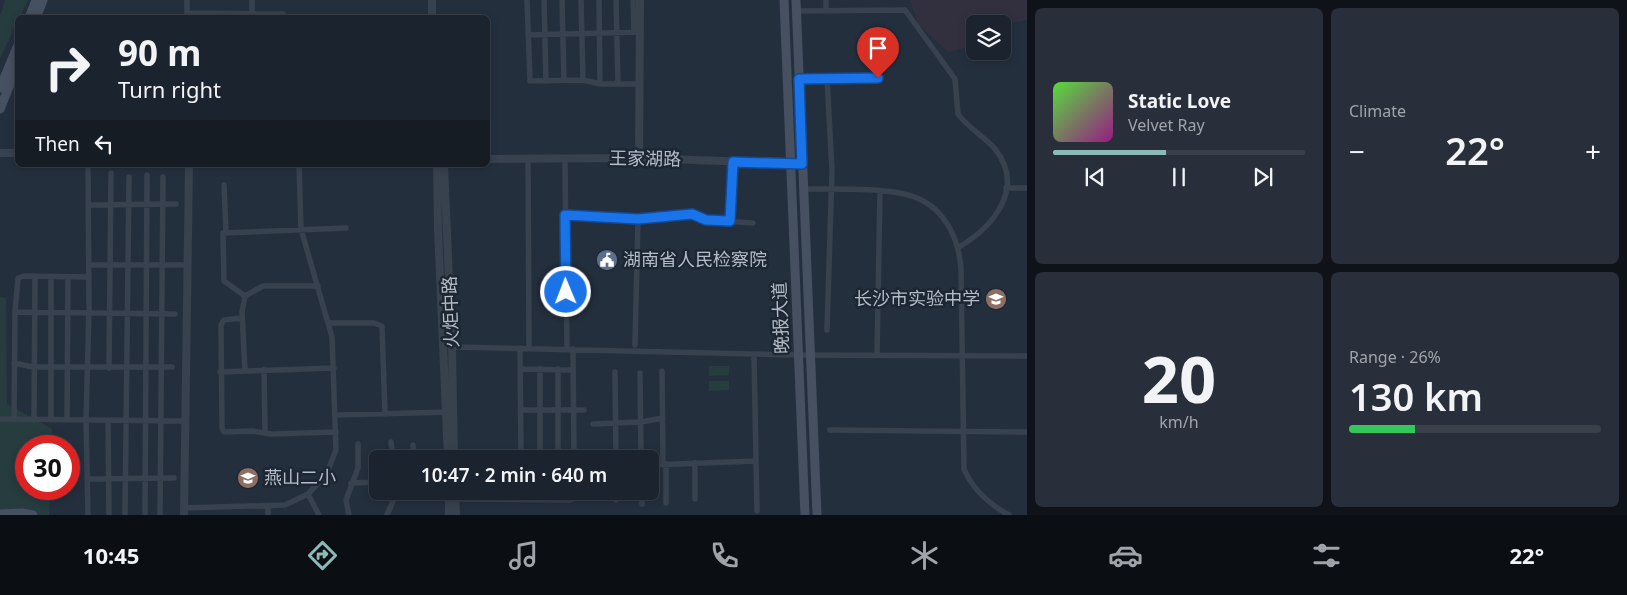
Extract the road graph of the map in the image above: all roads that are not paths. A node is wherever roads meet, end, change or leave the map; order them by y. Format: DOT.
graph roads {
  1 [pos="36,0"];
  2 [pos="43,0"];
  3 [pos="187,0"];
  4 [pos="252,0"];
  5 [pos="432,0"];
  6 [pos="436,0"];
  7 [pos="527,0"];
  8 [pos="544,0"];
  9 [pos="562,0"];
  10 [pos="581,0"];
  11 [pos="599,0"];
  12 [pos="616,0"];
  13 [pos="633,0"];
  14 [pos="640,0"];
  15 [pos="784,0"];
  16 [pos="796,0"];
  17 [pos="826,0"];
  18 [pos="826,10"];
  19 [pos="797,11"];
  20 [pos="283,14"];
  21 [pos="30,15"];
  22 [pos="37,15"];
  23 [pos="187,15"];
  24 [pos="252,15"];
  25 [pos="268,15"];
  26 [pos="432,15"];
  27 [pos="437,15"];
  28 [pos="637,32"];
  29 [pos="582,33"];
  30 [pos="599,33"];
  31 [pos="617,33"];
  32 [pos="545,34"];
  33 [pos="563,34"];
  34 [pos="528,35"];
  35 [pos="15,52"];
  36 [pos="15,72"];
  37 [pos="878,78"];
  38 [pos="799,79"];
  39 [pos="827,79"];
  40 [pos="564,80"];
  41 [pos="583,80"];
  42 [pos="546,81"];
  43 [pos="600,84"];
  44 [pos="618,84"];
  45 [pos="640,84"];
  46 [pos="0,88"];
  47 [pos="0,109"];
  48 [pos="0,153"];
  49 [pos="15,153"];
  50 [pos="528,158"];
  51 [pos="639,158"];
  52 [pos="490,159"];
  53 [pos="564,162"];
  54 [pos="733,162"];
  55 [pos="790,164"];
  56 [pos="802,164"];
  57 [pos="88,167"];
  58 [pos="189,167"];
  59 [pos="299,167"];
  60 [pos="437,167"];
  61 [pos="444,167"];
  62 [pos="111,173"];
  63 [pos="147,175"];
  64 [pos="129,177"];
  65 [pos="163,177"];
  66 [pos="224,185"];
  67 [pos="1006,188"];
  68 [pos="1027,188"];
  69 [pos="803,189"];
  70 [pos="832,189"];
  71 [pos="880,192"];
  72 [pos="111,204"];
  73 [pos="129,204"];
  74 [pos="147,204"];
  75 [pos="163,204"];
  76 [pos="176,204"];
  77 [pos="88,205"];
  78 [pos="565,215"];
  79 [pos="638,219"];
  80 [pos="730,221"];
  81 [pos="753,223"];
  82 [pos="346,228"];
  83 [pos="301,230"];
  84 [pos="226,233"];
  85 [pos="959,247"];
  86 [pos="89,265"];
  87 [pos="111,265"];
  88 [pos="129,265"];
  89 [pos="147,265"];
  90 [pos="163,265"];
  91 [pos="187,265"];
  92 [pos="34,276"];
  93 [pos="51,277"];
  94 [pos="68,277"];
  95 [pos="89,277"];
  96 [pos="318,286"];
  97 [pos="245,296"];
  98 [pos="15,312"];
  99 [pos="34,312"];
  100 [pos="51,312"];
  101 [pos="67,313"];
  102 [pos="89,313"];
  103 [pos="110,314"];
  104 [pos="128,314"];
  105 [pos="146,314"];
  106 [pos="162,314"];
  107 [pos="175,314"];
  108 [pos="242,318"];
  109 [pos="330,323"];
  110 [pos="827,330"];
  111 [pos="635,345"];
  112 [pos="452,347"];
  113 [pos="520,348"];
  114 [pos="529,348"];
  115 [pos="570,349"];
  116 [pos="810,354"];
  117 [pos="754,355"];
  118 [pos="798,355"];
  119 [pos="877,355"];
  120 [pos="963,356"];
  121 [pos="1027,356"];
  122 [pos="14,363"];
  123 [pos="34,366"];
  124 [pos="50,367"];
  125 [pos="67,367"];
  126 [pos="172,367"];
  127 [pos="86,368"];
  128 [pos="109,368"];
  129 [pos="126,368"];
  130 [pos="145,368"];
  131 [pos="162,368"];
  132 [pos="334,368"];
  133 [pos="520,369"];
  134 [pos="540,369"];
  135 [pos="558,369"];
  136 [pos="264,370"];
  137 [pos="573,370"];
  138 [pos="245,371"];
  139 [pos="662,371"];
  140 [pos="220,372"];
  141 [pos="615,372"];
  142 [pos="640,373"];
  143 [pos="521,410"];
  144 [pos="540,410"];
  145 [pos="558,410"];
  146 [pos="574,410"];
  147 [pos="584,410"];
  148 [pos="451,412"];
  149 [pos="385,414"];
  150 [pos="336,415"];
  151 [pos="662,418"];
  152 [pos="14,419"];
  153 [pos="0,420"];
  154 [pos="34,420"];
  155 [pos="50,420"];
  156 [pos="67,420"];
  157 [pos="86,420"];
  158 [pos="108,420"];
  159 [pos="125,420"];
  160 [pos="144,420"];
  161 [pos="161,420"];
  162 [pos="185,421"];
  163 [pos="641,422"];
  164 [pos="615,423"];
  165 [pos="593,424"];
  166 [pos="830,430"];
  167 [pos="962,430"];
  168 [pos="336,432"];
  169 [pos="1027,432"];
  170 [pos="265,433"];
  171 [pos="391,442"];
  172 [pos="358,444"];
  173 [pos="413,445"];
  174 [pos="391,450"];
  175 [pos="413,450"];
  176 [pos="452,450"];
  177 [pos="521,450"];
  178 [pos="540,450"];
  179 [pos="558,450"];
  180 [pos="574,450"];
  181 [pos="616,450"];
  182 [pos="641,450"];
  183 [pos="756,461"];
  184 [pos="695,463"];
  185 [pos="659,464"];
  186 [pos="665,464"];
  187 [pos="174,478"];
  188 [pos="88,479"];
  189 [pos="108,479"];
  190 [pos="144,479"];
  191 [pos="160,479"];
  192 [pos="125,480"];
  193 [pos="369,482"];
  194 [pos="351,483"];
  195 [pos="308,494"];
  196 [pos="695,499"];
  197 [pos="394,500"];
  198 [pos="449,500"];
  199 [pos="455,500"];
  200 [pos="642,500"];
  201 [pos="666,503"];
  202 [pos="642,504"];
  203 [pos="268,506"];
  204 [pos="184,511"];
  205 [pos="756,511"];
  206 [pos="3,514"];
  207 [pos="32,515"];
  208 [pos="88,515"];
  209 [pos="109,515"];
  210 [pos="125,515"];
  211 [pos="145,515"];
  212 [pos="160,515"];
  213 [pos="268,515"];
  214 [pos="319,515"];
  215 [pos="349,515"];
  216 [pos="387,515"];
  217 [pos="449,515"];
  218 [pos="456,515"];
  219 [pos="805,515"];
  220 [pos="817,515"];
  221 [pos="1009,515"];
  1 -- 21 [label="main road"];
  2 -- 22 [label="main road"];
  3 -- 23 [label="street"];
  4 -- 24 [label="street"];
  5 -- 26 [label="street"];
  6 -- 27 [label="street"];
  7 -- 34 [label="street"];
  8 -- 32 [label="street"];
  9 -- 33 [label="street"];
  10 -- 29 [label="street"];
  11 -- 30 [label="street"];
  12 -- 31 [label="street"];
  13 -- 28 [label="street"];
  14 -- 28 [label="street"];
  15 -- 55 [label="main road, 晚报大道"];
  16 -- 19 [label="main road, 晚报大道"];
  17 -- 18 [label="street"];
  18 -- 19 [label="street"];
  18 -- 67 [label="street"];
  19 -- 38 [label="main road, 晚报大道"];
  20 -- 25 [label="street"];
  28 -- 31 [label="street"];
  28 -- 45 [label="street"];
  29 -- 30 [label="street"];
  29 -- 33 [label="street"];
  29 -- 41 [label="street"];
  30 -- 31 [label="street"];
  30 -- 43 [label="street"];
  31 -- 44 [label="street"];
  32 -- 33 [label="street"];
  32 -- 34 [label="street"];
  32 -- 42 [label="street"];
  33 -- 40 [label="street"];
  34 -- 42 [label="street"];
  35 -- 46 [label="main road"];
  36 -- 47 [label="main road"];
  37 -- 39 [label="street"];
  38 -- 39 [label="street"];
  38 -- 56 [label="main road, 晚报大道"];
  39 -- 70 [label="street"];
  40 -- 41 [label="street"];
  40 -- 42 [label="street"];
  41 -- 43 [label="street"];
  43 -- 44 [label="street"];
  44 -- 45 [label="street"];
  45 -- 51 [label="street"];
  48 -- 49 [label="street"];
  50 -- 51 [label="street, 王家湖路"];
  50 -- 52 [label="street, 王家湖路"];
  50 -- 114 [label="street"];
  51 -- 54 [label="street, 王家湖路"];
  53 -- 78 [label="street"];
  54 -- 55 [label="street, 王家湖路"];
  54 -- 80 [label="street"];
  55 -- 56 [label="street, 王家湖路"];
  55 -- 118 [label="main road, 晚报大道"];
  56 -- 69 [label="main road, 晚报大道"];
  57 -- 77 [label="street"];
  58 -- 91 [label="street"];
  59 -- 83 [label="street"];
  60 -- 148 [label="street"];
  61 -- 112 [label="street, 火炬中路"];
  62 -- 72 [label="street"];
  63 -- 74 [label="street"];
  64 -- 73 [label="street"];
  65 -- 75 [label="street"];
  66 -- 84 [label="street"];
  67 -- 68 [label="street"];
  67 -- 85 [label="street"];
  69 -- 70 [label="street"];
  69 -- 116 [label="main road, 晚报大道"];
  70 -- 71 [label="street"];
  70 -- 110 [label="street"];
  71 -- 85 [label="street"];
  71 -- 119 [label="street"];
  72 -- 73 [label="street"];
  72 -- 77 [label="street"];
  72 -- 87 [label="street"];
  73 -- 74 [label="street"];
  73 -- 88 [label="street"];
  74 -- 75 [label="street"];
  74 -- 89 [label="street"];
  75 -- 76 [label="street"];
  75 -- 90 [label="street"];
  77 -- 86 [label="street"];
  78 -- 79 [label="street"];
  78 -- 115 [label="street"];
  79 -- 80 [label="street"];
  79 -- 111 [label="street"];
  80 -- 81 [label="street"];
  82 -- 83 [label="street"];
  83 -- 84 [label="street"];
  83 -- 96 [label="street"];
  84 -- 97 [label="street"];
  85 -- 120 [label="street"];
  86 -- 87 [label="street"];
  86 -- 95 [label="street"];
  87 -- 88 [label="street"];
  87 -- 103 [label="street"];
  88 -- 89 [label="street"];
  88 -- 104 [label="street"];
  89 -- 90 [label="street"];
  89 -- 105 [label="street"];
  90 -- 91 [label="street"];
  90 -- 106 [label="street"];
  91 -- 162 [label="street"];
  92 -- 93 [label="street"];
  92 -- 98 [label="street"];
  92 -- 99 [label="street"];
  93 -- 94 [label="street"];
  93 -- 100 [label="street"];
  94 -- 95 [label="street"];
  94 -- 101 [label="street"];
  95 -- 102 [label="street"];
  96 -- 97 [label="street"];
  96 -- 109 [label="street"];
  97 -- 108 [label="street"];
  98 -- 99 [label="street"];
  98 -- 122 [label="street"];
  99 -- 100 [label="street"];
  99 -- 123 [label="street"];
  100 -- 101 [label="street"];
  100 -- 124 [label="street"];
  101 -- 102 [label="street"];
  101 -- 125 [label="street"];
  102 -- 103 [label="street"];
  102 -- 127 [label="street"];
  103 -- 104 [label="street"];
  103 -- 128 [label="street"];
  104 -- 105 [label="street"];
  104 -- 129 [label="street"];
  105 -- 106 [label="street"];
  105 -- 130 [label="street"];
  106 -- 107 [label="street"];
  106 -- 131 [label="street"];
  108 -- 138 [label="street"];
  108 -- 140 [label="street"];
  109 -- 132 [label="street"];
  109 -- 149 [label="street"];
  112 -- 113 [label="street"];
  112 -- 148 [label="street, 火炬中路"];
  113 -- 114 [label="street"];
  113 -- 133 [label="street"];
  114 -- 115 [label="street"];
  115 -- 118 [label="street"];
  115 -- 137 [label="street"];
  116 -- 118 [label="street"];
  116 -- 119 [label="street"];
  116 -- 220 [label="main road, 晚报大道"];
  117 -- 183 [label="street"];
  118 -- 219 [label="main road, 晚报大道"];
  119 -- 120 [label="street"];
  120 -- 121 [label="street"];
  120 -- 167 [label="street"];
  122 -- 123 [label="street"];
  122 -- 152 [label="street"];
  123 -- 124 [label="street"];
  123 -- 154 [label="street"];
  124 -- 125 [label="street"];
  124 -- 155 [label="street"];
  125 -- 127 [label="street"];
  125 -- 156 [label="street"];
  126 -- 131 [label="street"];
  127 -- 128 [label="street"];
  127 -- 157 [label="street"];
  128 -- 129 [label="street"];
  129 -- 130 [label="street"];
  129 -- 159 [label="street"];
  130 -- 131 [label="street"];
  130 -- 160 [label="street"];
  131 -- 161 [label="street"];
  132 -- 136 [label="street"];
  132 -- 150 [label="street"];
  133 -- 134 [label="street"];
  133 -- 143 [label="street"];
  134 -- 135 [label="street"];
  134 -- 144 [label="street"];
  135 -- 137 [label="street"];
  135 -- 145 [label="street"];
  136 -- 138 [label="street"];
  136 -- 170 [label="street"];
  137 -- 146 [label="street"];
  138 -- 140 [label="street"];
  139 -- 151 [label="street"];
  140 -- 170 [label="street"];
  141 -- 164 [label="street"];
  142 -- 163 [label="street"];
  143 -- 144 [label="street"];
  143 -- 177 [label="street"];
  144 -- 145 [label="street"];
  144 -- 178 [label="street"];
  145 -- 146 [label="street"];
  145 -- 179 [label="street"];
  146 -- 147 [label="street"];
  146 -- 180 [label="street"];
  148 -- 149 [label="street"];
  148 -- 176 [label="street, 火炬中路"];
  149 -- 150 [label="street"];
  150 -- 168 [label="street"];
  151 -- 163 [label="street"];
  151 -- 186 [label="street"];
  152 -- 153 [label="street"];
  152 -- 154 [label="street"];
  154 -- 155 [label="street"];
  155 -- 156 [label="street"];
  156 -- 157 [label="street"];
  157 -- 158 [label="street"];
  157 -- 188 [label="street"];
  158 -- 159 [label="street"];
  158 -- 189 [label="street"];
  159 -- 160 [label="street"];
  159 -- 192 [label="street"];
  160 -- 161 [label="street"];
  160 -- 190 [label="street"];
  161 -- 162 [label="street"];
  161 -- 191 [label="street"];
  162 -- 204 [label="street"];
  163 -- 164 [label="street"];
  163 -- 182 [label="street"];
  164 -- 165 [label="street"];
  164 -- 181 [label="street"];
  166 -- 167 [label="street"];
  167 -- 169 [label="street"];
  167 -- 221 [label="street"];
  168 -- 170 [label="street"];
  168 -- 195 [label="street"];
  171 -- 174 [label="street"];
  172 -- 194 [label="street"];
  173 -- 175 [label="street"];
  183 -- 184 [label="street"];
  183 -- 205 [label="street"];
  184 -- 186 [label="street"];
  184 -- 196 [label="street"];
  185 -- 186 [label="street"];
  186 -- 201 [label="street"];
  187 -- 191 [label="street"];
  188 -- 189 [label="street"];
  188 -- 208 [label="street"];
  189 -- 192 [label="street"];
  189 -- 209 [label="street"];
  190 -- 191 [label="street"];
  190 -- 192 [label="street"];
  190 -- 211 [label="street"];
  191 -- 212 [label="street"];
  192 -- 210 [label="street"];
  193 -- 194 [label="street"];
  194 -- 215 [label="street"];
  195 -- 203 [label="street"];
  195 -- 214 [label="street"];
  197 -- 216 [label="street"];
  198 -- 217 [label="street"];
  199 -- 218 [label="street"];
  200 -- 202 [label="street"];
  203 -- 204 [label="street"];
  203 -- 213 [label="street"];
  206 -- 207 [label="main road"];
}
